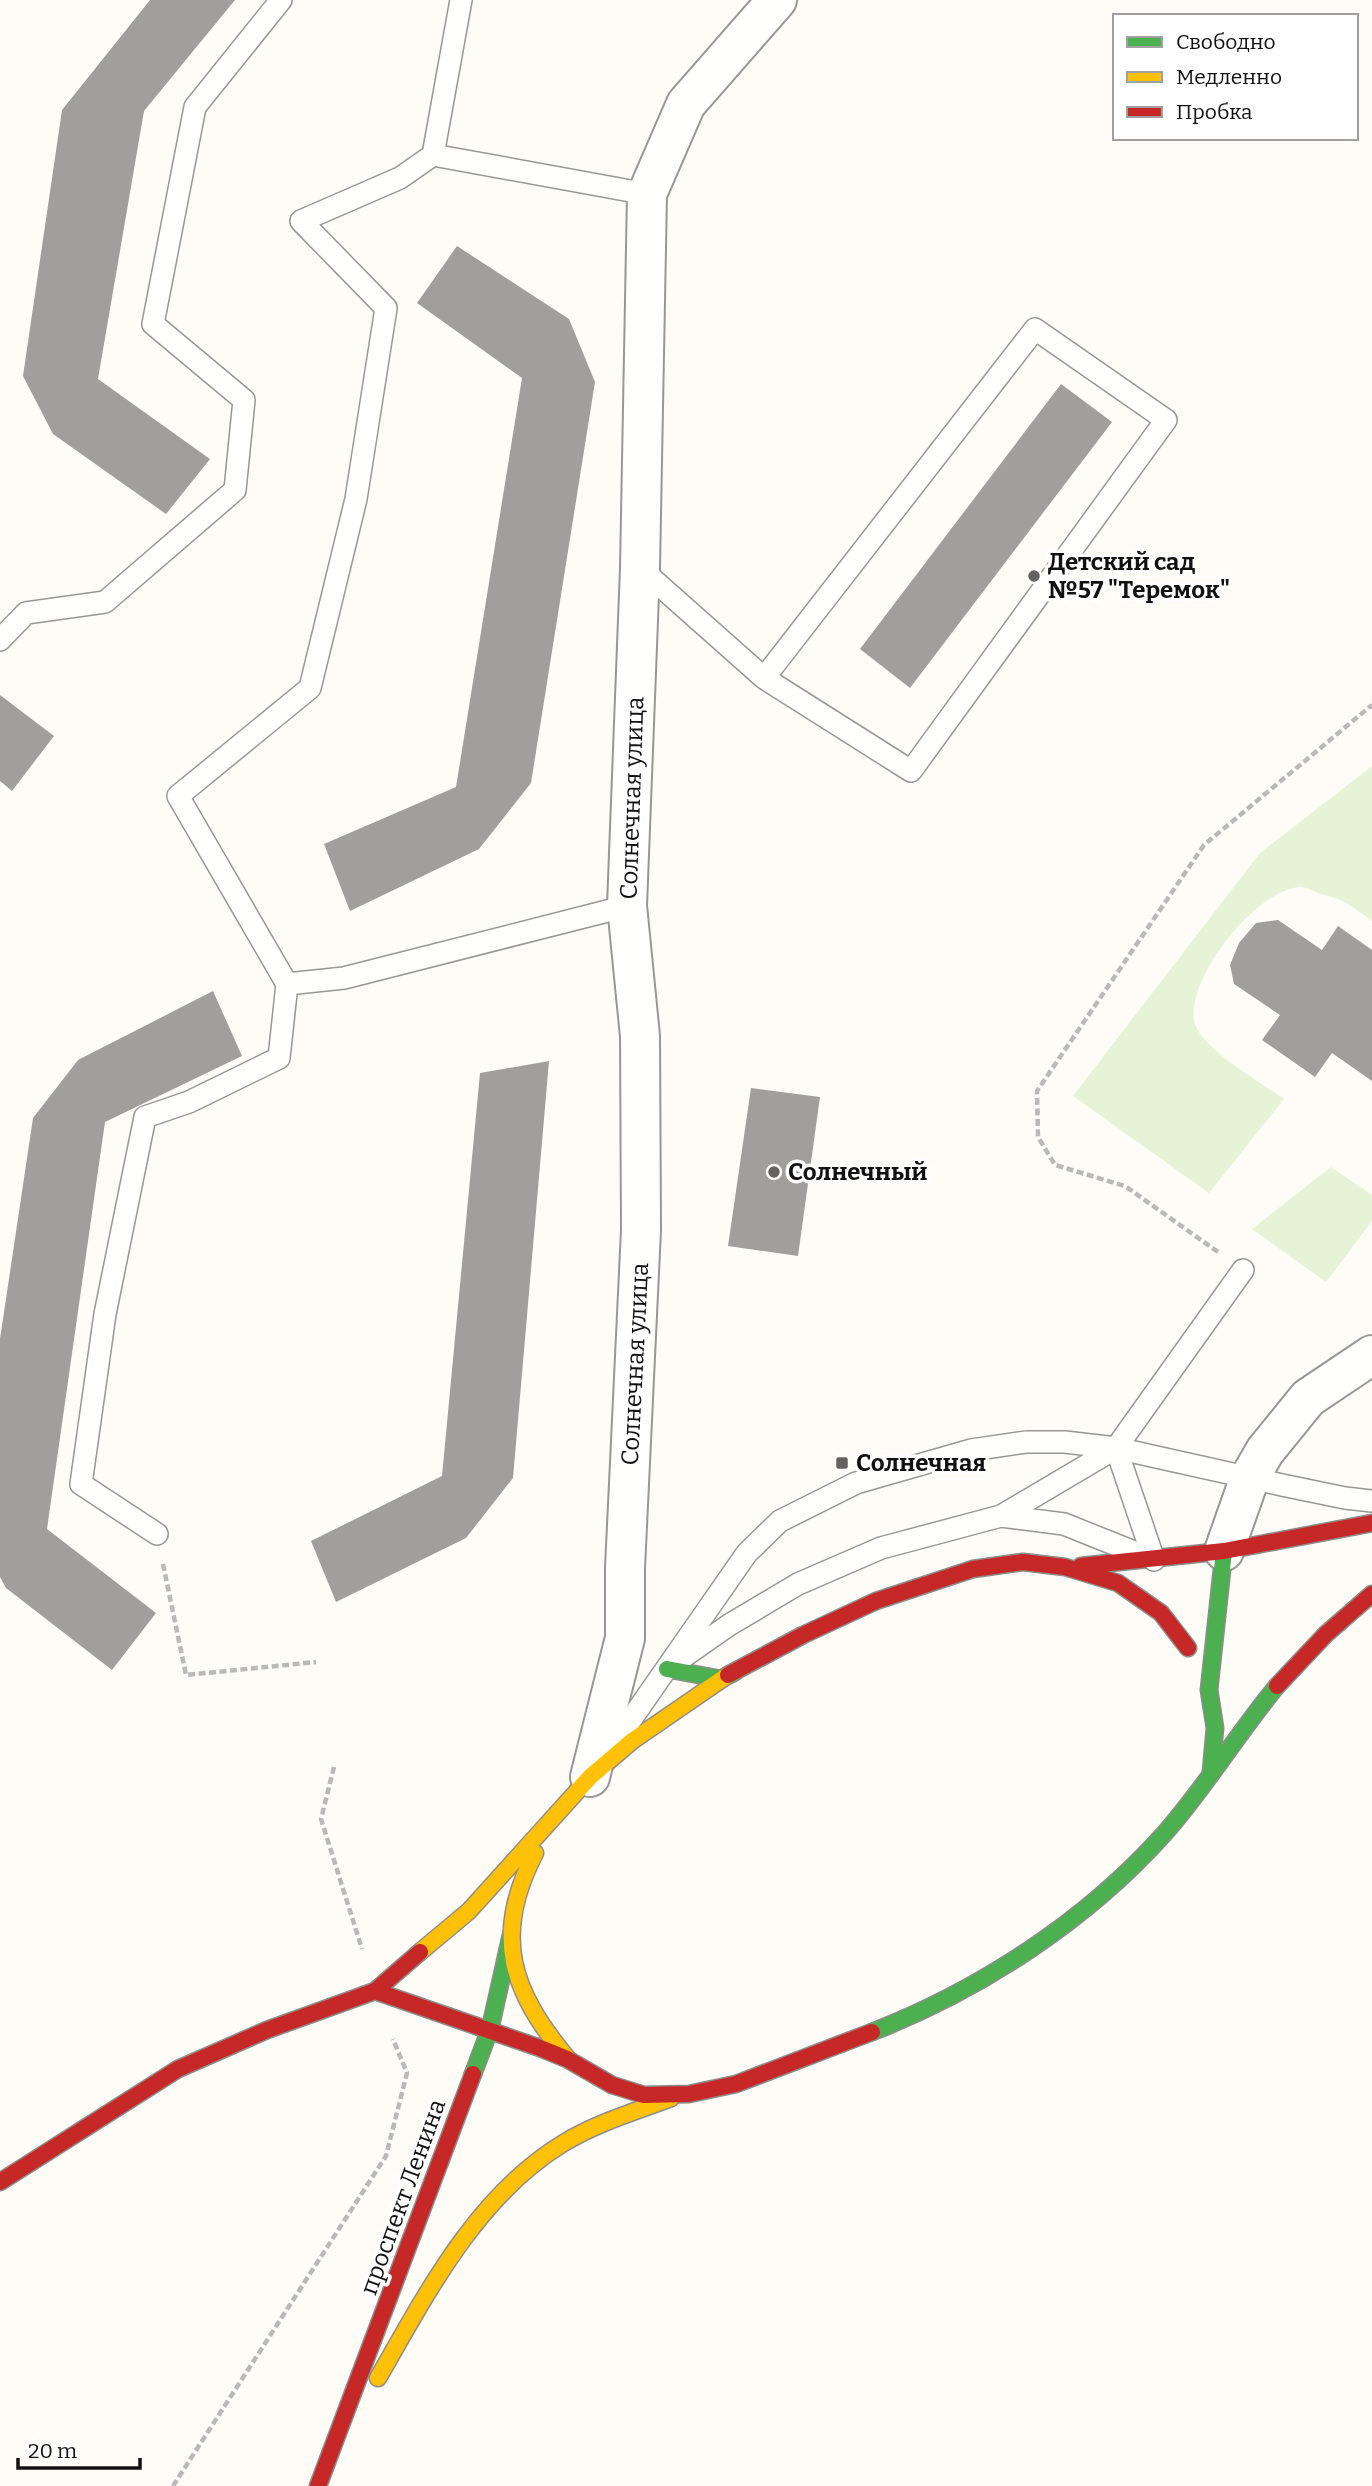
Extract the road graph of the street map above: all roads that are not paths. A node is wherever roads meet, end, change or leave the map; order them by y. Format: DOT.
graph roads {
  1 [pos="281,0"];
  2 [pos="461,0"];
  3 [pos="777,0"];
  4 [pos="433,155"];
  5 [pos="647,194"];
  6 [pos="640,568"];
  7 [pos="0,640"];
  8 [pos="764,678"];
  9 [pos="627,906"];
  10 [pos="287,984"];
  11 [pos="1243,1270"];
  12 [pos="1372,1355"];
  13 [pos="1116,1448"];
  14 [pos="1250,1478"];
  15 [pos="1372,1501"];
  16 [pos="1001,1516"];
  17 [pos="1372,1523"];
  18 [pos="157,1534"];
  19 [pos="1224,1551"];
  20 [pos="1065,1567"];
  21 [pos="1156,1567"];
  22 [pos="1372,1594"];
  23 [pos="1168,1598"];
  24 [pos="625,1638"];
  25 [pos="1188,1648"];
  26 [pos="667,1669"];
  27 [pos="721,1679"];
  28 [pos="1209,1690"];
  29 [pos="1211,1772"];
  30 [pos="590,1777"];
  31 [pos="564,1808"];
  32 [pos="511,1935"];
  33 [pos="375,1991"];
  34 [pos="490,2029"];
  35 [pos="568,2059"];
  36 [pos="673,2097"];
  37 [pos="0,2182"];
  38 [pos="321,2479"];
  1 -- 7 [label="lane"];
  2 -- 4 [label="lane"];
  3 -- 5 [label="street, Солнечная улица"];
  4 -- 5 [label="lane"];
  4 -- 10 [label="lane"];
  5 -- 6 [label="street, Солнечная улица"];
  6 -- 8 [label="lane"];
  6 -- 9 [label="street, Солнечная улица"];
  8 -- 8 [label="lane"];
  9 -- 10 [label="lane"];
  9 -- 24 [label="street, Солнечная улица"];
  10 -- 18 [label="lane"];
  11 -- 13 [label="lane"];
  12 -- 14 [label="street"];
  13 -- 14 [label="lane"];
  13 -- 16 [label="lane"];
  13 -- 21 [label="lane"];
  13 -- 26 [label="lane"];
  14 -- 15 [label="lane"];
  14 -- 19 [label="street"];
  16 -- 21 [label="lane"];
  16 -- 26 [label="lane"];
  17 -- 19 [label="main road"];
  19 -- 21 [label="main road"];
  19 -- 28 [label="main road"];
  20 -- 21 [label="main road"];
  20 -- 25 [label="main road"];
  20 -- 27 [label="main road"];
  22 -- 29 [label="main road"];
  23 -- 25 [label="main road"];
  24 -- 26 [label="street"];
  24 -- 30 [label="street, Солнечная улица"];
  25 -- 28 [label="main road"];
  26 -- 27 [label="main road"];
  26 -- 30 [label="lane"];
  27 -- 30 [label="main road"];
  28 -- 29 [label="main road"];
  29 -- 36 [label="main road"];
  30 -- 31 [label="main road"];
  31 -- 32 [label="main road"];
  31 -- 33 [label="main road"];
  32 -- 34 [label="main road, проспект Ленина"];
  32 -- 35 [label="main road"];
  33 -- 34 [label="main road"];
  33 -- 37 [label="main road"];
  34 -- 35 [label="main road"];
  34 -- 38 [label="main road, проспект Ленина"];
  35 -- 36 [label="main road"];
  36 -- 38 [label="main road, проспект Ленина"];
}
